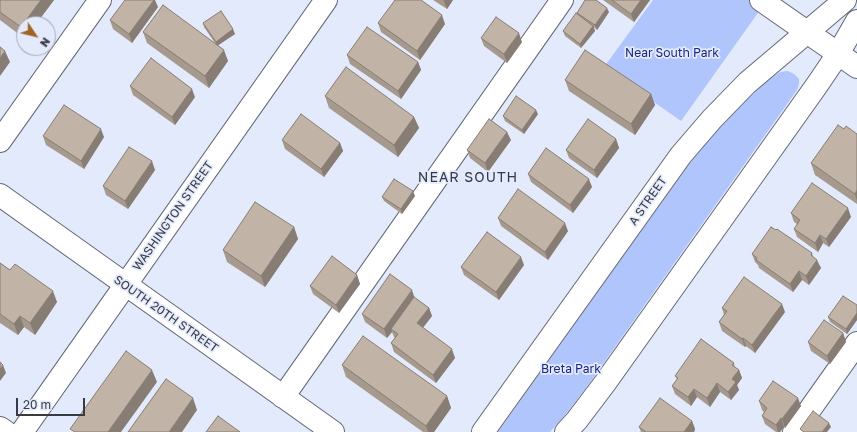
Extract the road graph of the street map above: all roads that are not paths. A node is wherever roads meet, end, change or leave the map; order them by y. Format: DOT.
graph roads {
  1 [pos="100,0"];
  2 [pos="326,0"];
  3 [pos="562,0"];
  4 [pos="761,0"];
  5 [pos="845,0"];
  6 [pos="857,21"];
  7 [pos="807,33"];
  8 [pos="838,54"];
  9 [pos="857,67"];
  10 [pos="0,141"];
  11 [pos="0,195"];
  12 [pos="125,284"];
  13 [pos="857,343"];
  14 [pos="283,397"];
  15 [pos="0,428"];
  16 [pos="6,432"];
  17 [pos="22,432"];
  18 [pos="333,432"];
  19 [pos="483,432"];
  20 [pos="566,432"];
  21 [pos="794,432"];
  1 -- 10 [label="street"];
  2 -- 12 [label="street, WASHINGTON STREET"];
  3 -- 14 [label="street"];
  4 -- 7 [label="street"];
  5 -- 7 [label="street, A STREET"];
  6 -- 8 [label="street"];
  7 -- 8 [label="street"];
  7 -- 19 [label="street, A STREET"];
  8 -- 9 [label="street"];
  8 -- 20 [label="street"];
  11 -- 12 [label="street, SOUTH 20TH STREET"];
  12 -- 14 [label="street, SOUTH 20TH STREET"];
  12 -- 17 [label="street, WASHINGTON STREET"];
  13 -- 21 [label="street"];
  14 -- 18 [label="street, SOUTH 20TH STREET"];
  15 -- 16 [label="street"];
}
